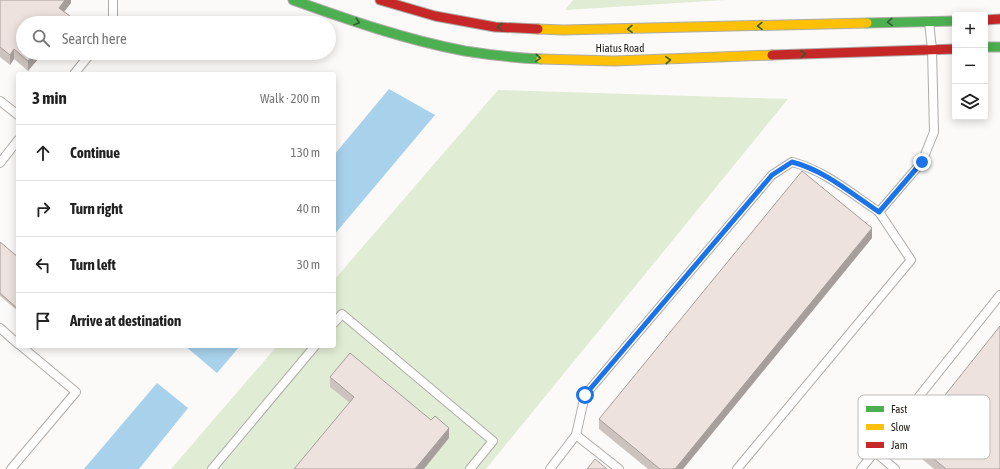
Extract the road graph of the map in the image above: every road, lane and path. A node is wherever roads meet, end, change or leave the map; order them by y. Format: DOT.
graph roads {
  1 [pos="113,0"];
  2 [pos="293,0"];
  3 [pos="380,0"];
  4 [pos="113,16"];
  5 [pos="1000,19"];
  6 [pos="988,20"];
  7 [pos="929,21"];
  8 [pos="952,21"];
  9 [pos="988,47"];
  10 [pos="1000,47"];
  11 [pos="952,48"];
  12 [pos="932,49"];
  13 [pos="85,60"];
  14 [pos="76,72"];
  15 [pos="0,101"];
  16 [pos="16,114"];
  17 [pos="16,142"];
  18 [pos="1,160"];
  19 [pos="879,212"];
  20 [pos="1000,295"];
  21 [pos="336,321"];
  22 [pos="0,328"];
  23 [pos="16,342"];
  24 [pos="23,348"];
  25 [pos="313,348"];
  26 [pos="920,395"];
  27 [pos="576,435"];
  28 [pos="869,459"];
  29 [pos="884,459"];
  30 [pos="11,469"];
  31 [pos="212,469"];
  32 [pos="470,469"];
  33 [pos="550,469"];
  34 [pos="619,469"];
  35 [pos="737,469"];
  36 [pos="861,469"];
  37 [pos="896,469"];
  1 -- 4 [label="lane"];
  2 -- 12 [label="main road, Hiatus Road, one-way"];
  7 -- 3 [label="main road, Hiatus Road, one-way"];
  5 -- 6 [label="main road"];
  7 -- 8 [label="main road, Hiatus Road"];
  7 -- 12 [label="lane"];
  9 -- 10 [label="main road"];
  11 -- 12 [label="main road, Hiatus Road"];
  12 -- 19 [label="lane"];
  13 -- 14 [label="lane"];
  15 -- 16 [label="lane"];
  17 -- 18 [label="lane"];
  19 -- 27 [label="lane"];
  19 -- 35 [label="lane"];
  20 -- 26 [label="lane"];
  21 -- 32 [label="lane"];
  22 -- 23 [label="lane"];
  24 -- 30 [label="lane"];
  25 -- 31 [label="lane"];
  27 -- 33 [label="lane"];
  27 -- 34 [label="lane"];
  28 -- 36 [label="lane"];
  29 -- 37 [label="lane"];
}
